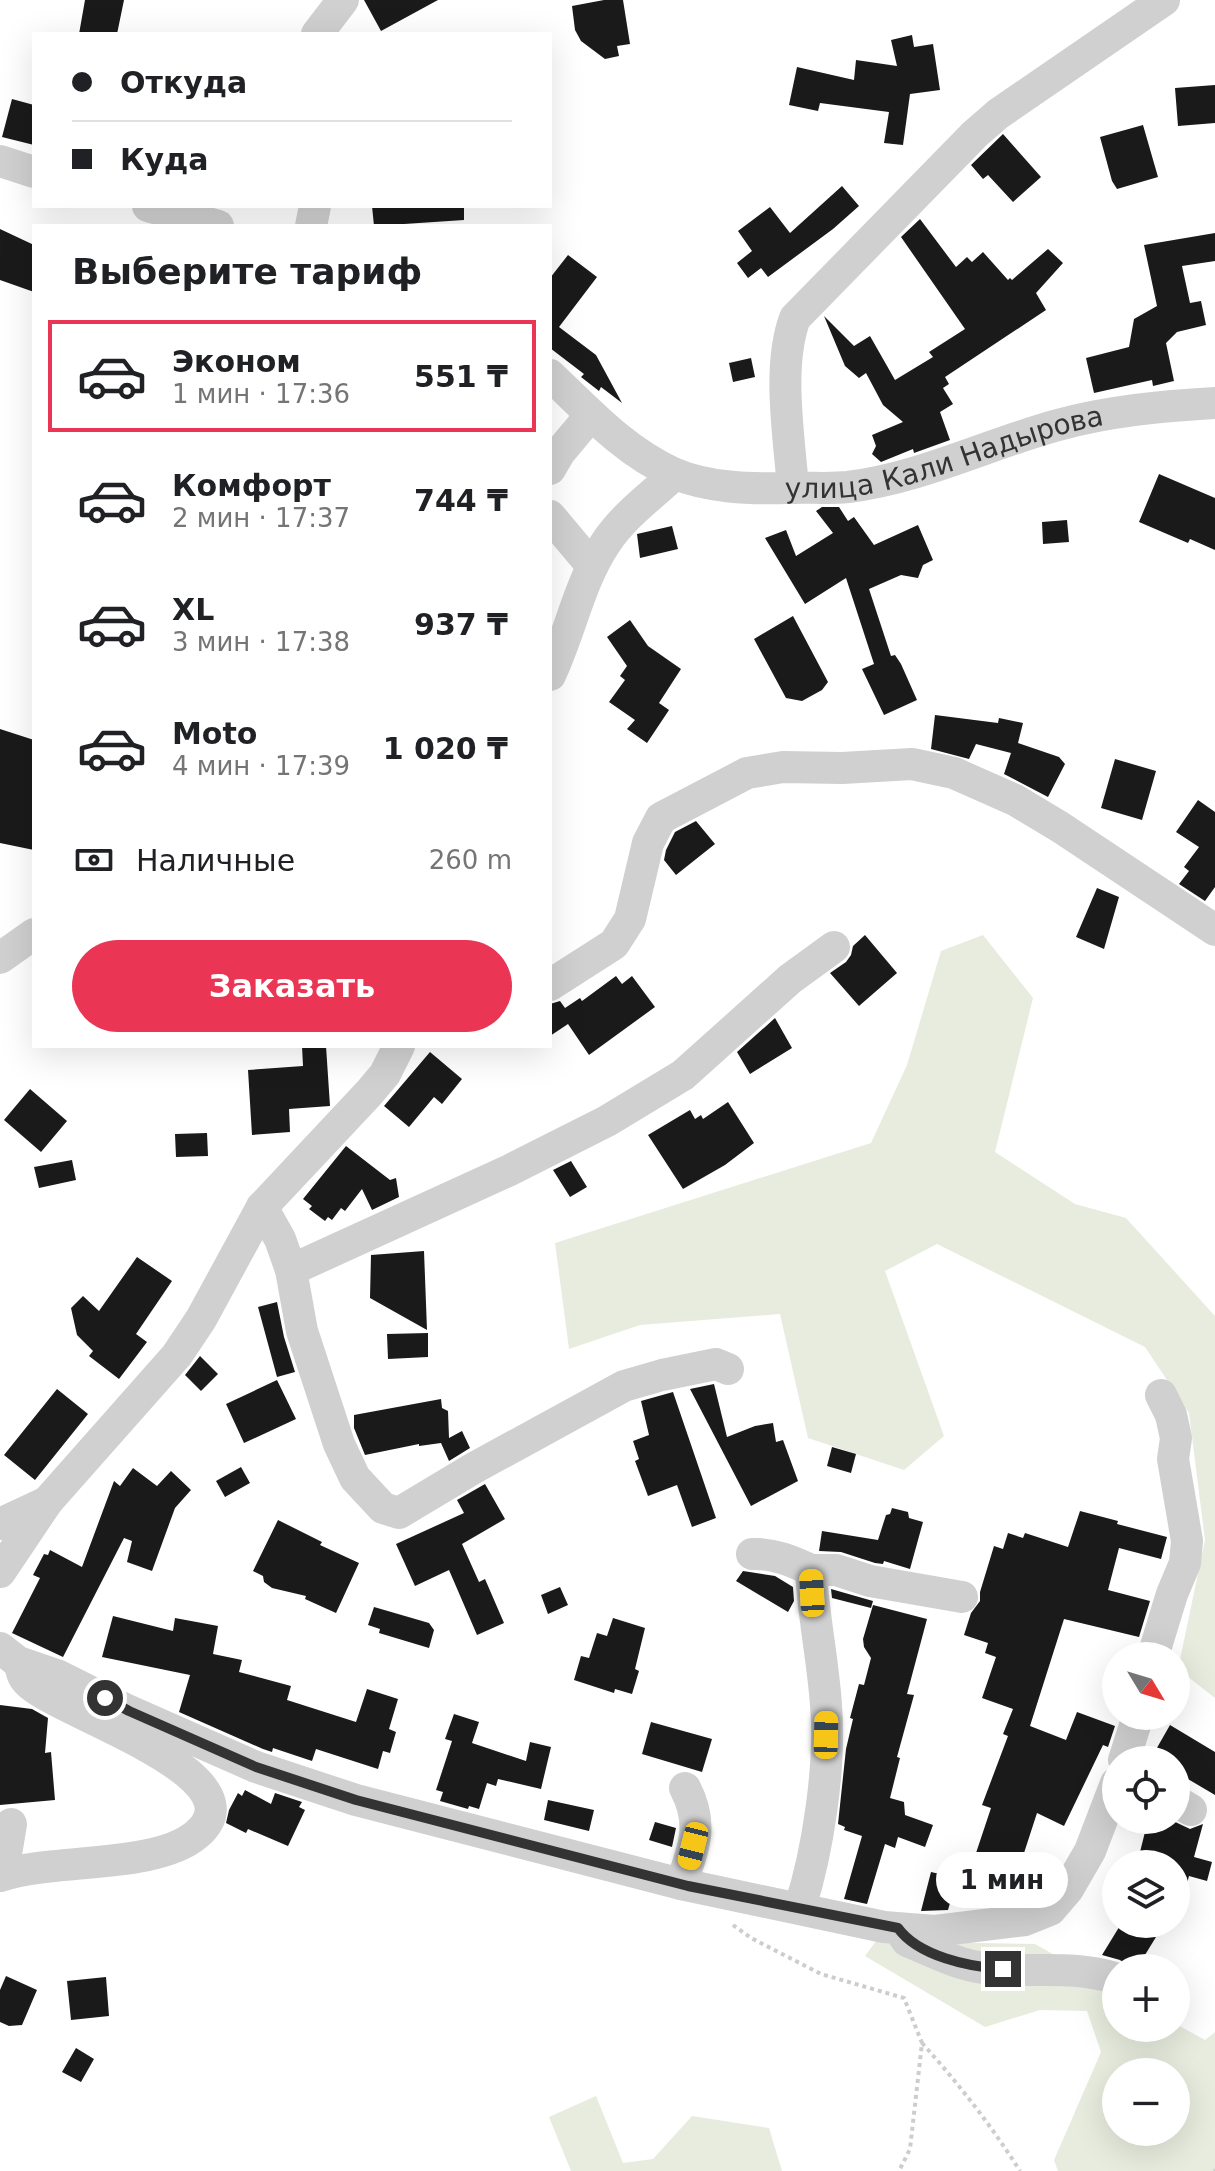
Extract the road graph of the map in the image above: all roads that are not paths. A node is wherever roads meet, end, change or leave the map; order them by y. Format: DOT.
graph roads {
  1 [pos="343,0"];
  2 [pos="1164,0"];
  3 [pos="319,32"];
  4 [pos="0,161"];
  5 [pos="32,171"];
  6 [pos="155,208"];
  7 [pos="211,224"];
  8 [pos="552,377"];
  9 [pos="1215,403"];
  10 [pos="591,415"];
  11 [pos="552,466"];
  12 [pos="675,474"];
  13 [pos="793,488"];
  14 [pos="552,518"];
  15 [pos="592,566"];
  16 [pos="552,671"];
  17 [pos="1215,930"];
  18 [pos="32,935"];
  19 [pos="834,947"];
  20 [pos="0,959"];
  21 [pos="32,965"];
  22 [pos="552,984"];
  23 [pos="406,1048"];
  24 [pos="262,1207"];
  25 [pos="291,1270"];
  26 [pos="728,1369"];
  27 [pos="1161,1395"];
  28 [pos="47,1502"];
  29 [pos="0,1524"];
  30 [pos="752,1554"];
  31 [pos="811,1570"];
  32 [pos="0,1572"];
  33 [pos="962,1597"];
  34 [pos="1157,1642"];
  35 [pos="9,1655"];
  36 [pos="685,1788"];
  37 [pos="1102,1820"];
  38 [pos="11,1824"];
  39 [pos="3,1875"];
  40 [pos="681,1884"];
  41 [pos="800,1907"];
  42 [pos="898,1928"];
  43 [pos="1102,1974"];
  1 -- 3 [label="street"];
  2 -- 13 [label="street"];
  4 -- 5 [label="street"];
  6 -- 7 [label="street"];
  8 -- 10 [label="street, улица Кали Надырова"];
  9 -- 13 [label="street, улица Кали Надырова"];
  10 -- 11 [label="street"];
  10 -- 12 [label="street, улица Кали Надырова"];
  12 -- 13 [label="street, улица Кали Надырова"];
  12 -- 15 [label="street"];
  14 -- 15 [label="street"];
  15 -- 16 [label="street"];
  17 -- 22 [label="street"];
  18 -- 20 [label="street"];
  19 -- 25 [label="street"];
  20 -- 21 [label="street"];
  23 -- 24 [label="street"];
  24 -- 25 [label="street"];
  24 -- 28 [label="street"];
  25 -- 26 [label="street"];
  27 -- 34 [label="street"];
  28 -- 29 [label="street"];
  28 -- 32 [label="street"];
  30 -- 31 [label="street"];
  31 -- 33 [label="street"];
  31 -- 41 [label="street"];
  35 -- 39 [label="street"];
  35 -- 40 [label="street"];
  36 -- 40 [label="street"];
  37 -- 42 [label="street"];
  38 -- 39 [label="street"];
  40 -- 41 [label="street"];
  41 -- 42 [label="street"];
  42 -- 43 [label="street"];
}
